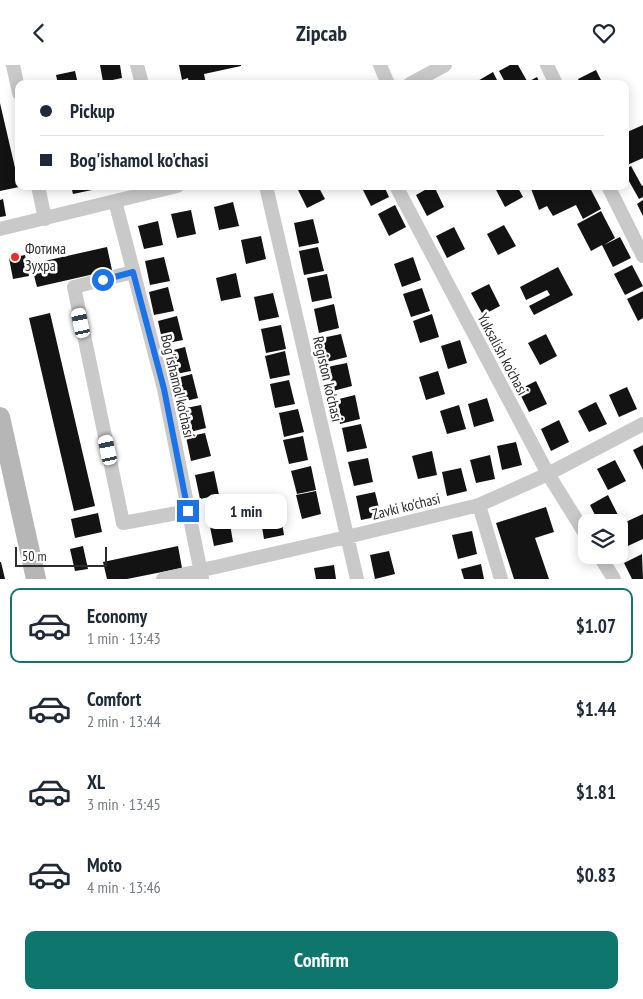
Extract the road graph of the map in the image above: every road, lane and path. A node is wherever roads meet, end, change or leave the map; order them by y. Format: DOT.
graph roads {
  1 [pos="13,65"];
  2 [pos="137,65"];
  3 [pos="380,65"];
  4 [pos="445,65"];
  5 [pos="546,65"];
  6 [pos="16,80"];
  7 [pos="141,80"];
  8 [pos="386,80"];
  9 [pos="417,80"];
  10 [pos="554,80"];
  11 [pos="39,190"];
  12 [pos="158,190"];
  13 [pos="267,190"];
  14 [pos="398,190"];
  15 [pos="610,190"];
  16 [pos="115,201"];
  17 [pos="45,219"];
  18 [pos="0,229"];
  19 [pos="643,255"];
  20 [pos="133,272"];
  21 [pos="0,417"];
  22 [pos="643,424"];
  23 [pos="548,474"];
  24 [pos="479,505"];
  25 [pos="188,511"];
  26 [pos="578,522"];
  27 [pos="347,537"];
  28 [pos="605,564"];
  29 [pos="201,575"];
  30 [pos="36,579"];
  31 [pos="163,579"];
  32 [pos="357,579"];
  33 [pos="501,579"];
  34 [pos="614,579"];
  1 -- 6 [label="street"];
  2 -- 7 [label="street"];
  3 -- 8 [label="street"];
  4 -- 9 [label="street"];
  5 -- 10 [label="street"];
  11 -- 17 [label="street"];
  12 -- 16 [label="street"];
  13 -- 27 [label="street, Registon ko'chasi"];
  14 -- 23 [label="street, Yuksalish ko'chasi"];
  15 -- 19 [label="street"];
  16 -- 17 [label="street"];
  16 -- 20 [label="street, Bog'ishamol ko'chasi"];
  17 -- 18 [label="street"];
  20 -- 25 [label="street, Bog'ishamol ko'chasi"];
  20 -- 25 [label="street"];
  21 -- 30 [label="street"];
  22 -- 23 [label="street, Zavki ko'chasi"];
  23 -- 24 [label="street, Zavki ko'chasi"];
  23 -- 26 [label="street, Yuksalish ko'chasi"];
  24 -- 27 [label="street, Zavki ko'chasi"];
  24 -- 33 [label="street"];
  25 -- 29 [label="street, Bog'ishamol ko'chasi"];
  27 -- 29 [label="street, Zavki ko'chasi"];
  27 -- 32 [label="street, Registon ko'chasi"];
  28 -- 34 [label="street"];
  29 -- 31 [label="street, Zavki ko'chasi"];
}
